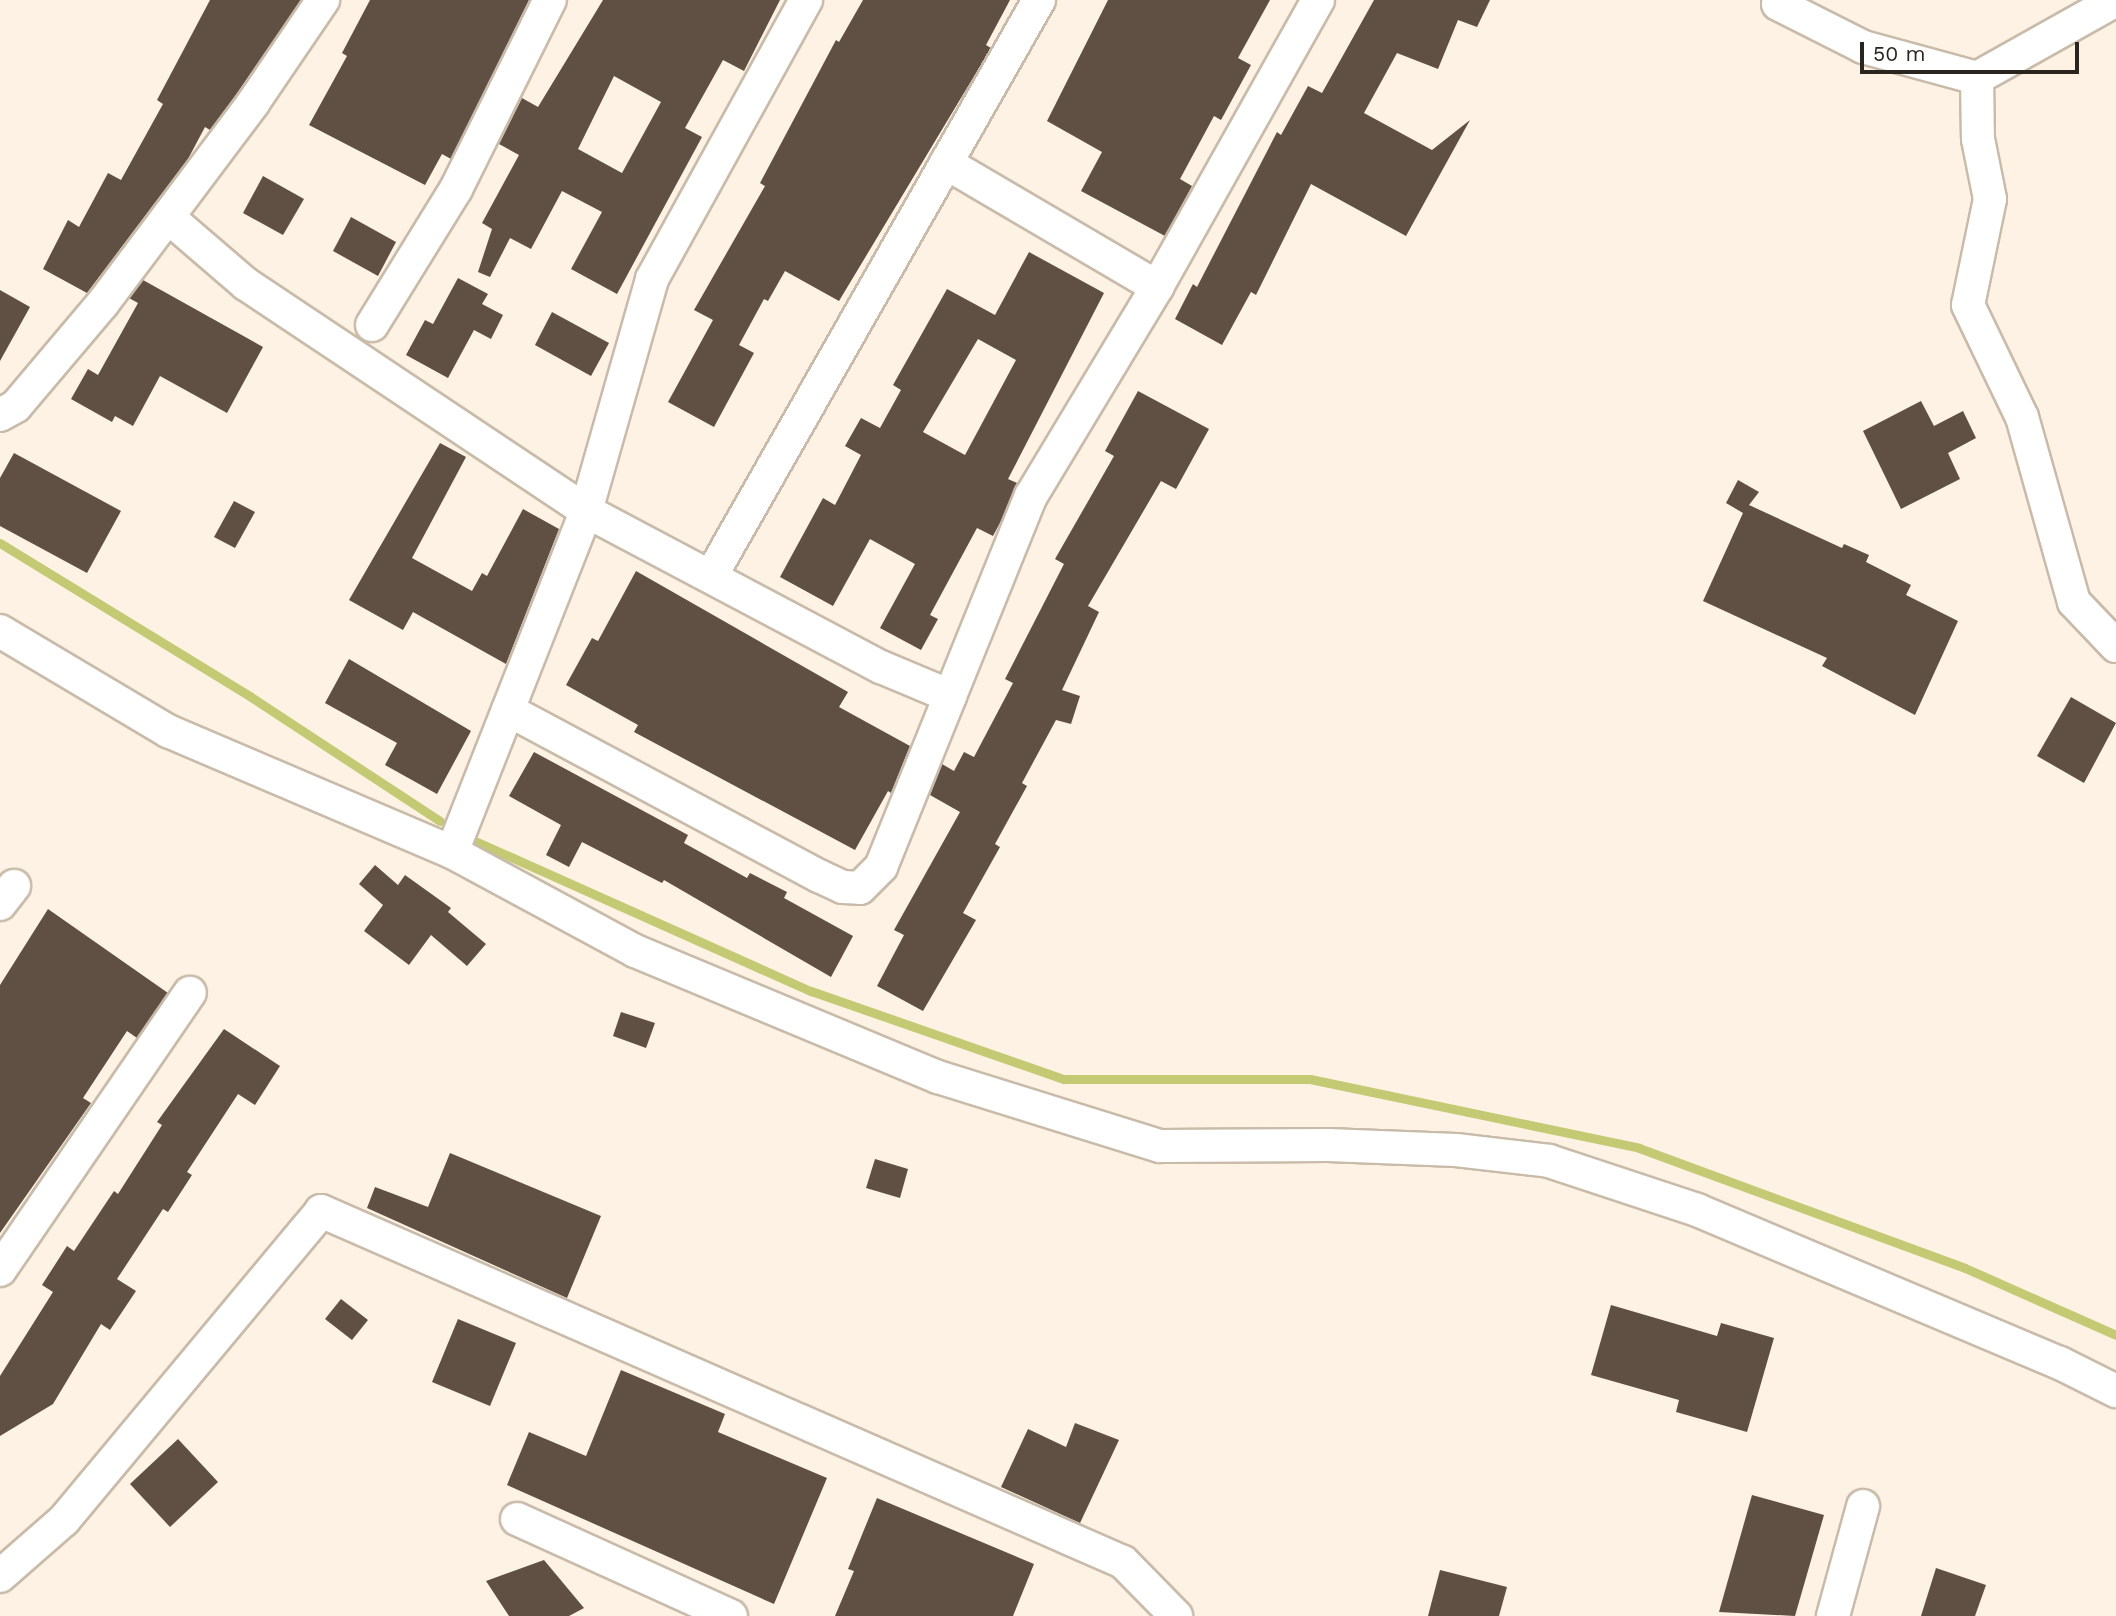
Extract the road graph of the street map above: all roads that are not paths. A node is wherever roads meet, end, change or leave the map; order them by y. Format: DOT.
graph roads {
  1 [pos="323,0"];
  2 [pos="550,0"];
  3 [pos="806,0"];
  4 [pos="1039,0"];
  5 [pos="1318,0"];
  6 [pos="2116,0"];
  7 [pos="1778,4"];
  8 [pos="1977,78"];
  9 [pos="946,163"];
  10 [pos="168,217"];
  11 [pos="1157,287"];
  12 [pos="372,325"];
  13 [pos="0,415"];
  14 [pos="586,511"];
  15 [pos="710,576"];
  16 [pos="0,632"];
  17 [pos="2116,646"];
  18 [pos="950,696"];
  19 [pos="508,710"];
  20 [pos="452,852"];
  21 [pos="190,993"];
  22 [pos="0,1270"];
  23 [pos="2116,1391"];
  24 [pos="1863,1506"];
  25 [pos="517,1518"];
  26 [pos="0,1576"];
  27 [pos="731,1616"];
  28 [pos="1177,1616"];
  29 [pos="1833,1616"];
  1 -- 10 [label="street"];
  2 -- 12 [label="street"];
  3 -- 14 [label="street"];
  4 -- 9 [label="street"];
  5 -- 11 [label="street"];
  6 -- 8 [label="street"];
  7 -- 8 [label="street"];
  8 -- 17 [label="street"];
  9 -- 11 [label="street"];
  9 -- 15 [label="street"];
  10 -- 13 [label="street"];
  10 -- 14 [label="street"];
  11 -- 18 [label="street"];
  14 -- 15 [label="street"];
  14 -- 19 [label="street"];
  15 -- 18 [label="street"];
  16 -- 20 [label="street"];
  18 -- 19 [label="street"];
  19 -- 20 [label="street"];
  20 -- 23 [label="street"];
  21 -- 22 [label="street"];
  24 -- 29 [label="street"];
  25 -- 27 [label="street"];
  26 -- 28 [label="street"];
}
